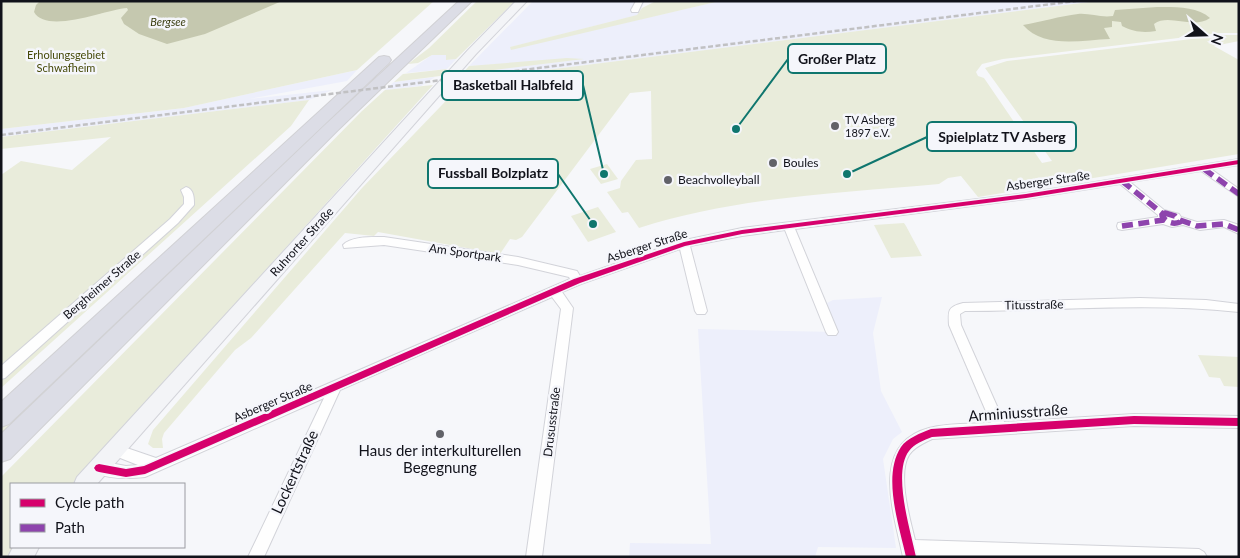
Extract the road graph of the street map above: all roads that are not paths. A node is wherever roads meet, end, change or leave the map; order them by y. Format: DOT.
graph roads {
  1 [pos="448,1"];
  2 [pos="466,1"];
  3 [pos="522,1"];
  4 [pos="640,1"];
  5 [pos="635,10"];
  6 [pos="1239,162"];
  7 [pos="1204,169"];
  8 [pos="1122,181"];
  9 [pos="186,190"];
  10 [pos="1239,194"];
  11 [pos="1164,217"];
  12 [pos="788,225"];
  13 [pos="1122,226"];
  14 [pos="1239,230"];
  15 [pos="684,244"];
  16 [pos="348,245"];
  17 [pos="577,281"];
  18 [pos="555,292"];
  19 [pos="1239,308"];
  20 [pos="701,311"];
  21 [pos="832,332"];
  22 [pos="1,374"];
  23 [pos="335,388"];
  24 [pos="1,416"];
  25 [pos="1239,422"];
  26 [pos="999,427"];
  27 [pos="115,450"];
  28 [pos="1,451"];
  29 [pos="157,465"];
  30 [pos="99,468"];
  31 [pos="85,483"];
  32 [pos="911,552"];
  33 [pos="256,557"];
  34 [pos="534,557"];
  35 [pos="1199,557"];
  1 -- 24 [label="highway"];
  2 -- 28 [label="highway"];
  3 -- 27 [label="main road, Ruhrorter Straße"];
  4 -- 5 [label="street"];
  6 -- 7 [label="street, Asberger Straße"];
  7 -- 8 [label="street, Asberger Straße"];
  7 -- 10 [label="street"];
  8 -- 11 [label="street"];
  8 -- 12 [label="street, Asberger Straße"];
  9 -- 22 [label="street, Bergheimer Straße"];
  11 -- 13 [label="street"];
  11 -- 14 [label="street"];
  12 -- 15 [label="street, Asberger Straße"];
  12 -- 21 [label="street"];
  15 -- 17 [label="street, Asberger Straße"];
  15 -- 20 [label="street, Asberger Straße"];
  16 -- 17 [label="street, Am Sportpark"];
  17 -- 18 [label="street, Asberger Straße"];
  18 -- 23 [label="street, Asberger Straße"];
  18 -- 34 [label="street, Drususstraße"];
  19 -- 26 [label="street, Titusstraße"];
  23 -- 29 [label="street, Asberger Straße"];
  23 -- 33 [label="street, Lockertstraße"];
  25 -- 26 [label="street, Arminiusstraße"];
  26 -- 32 [label="street, Arminiusstraße"];
  27 -- 29 [label="street"];
  27 -- 30 [label="main road, Ruhrorter Straße"];
  29 -- 30 [label="street, Asberger Straße"];
  30 -- 31 [label="main road, Ruhrorter Straße"];
  32 -- 35 [label="street"];
}
